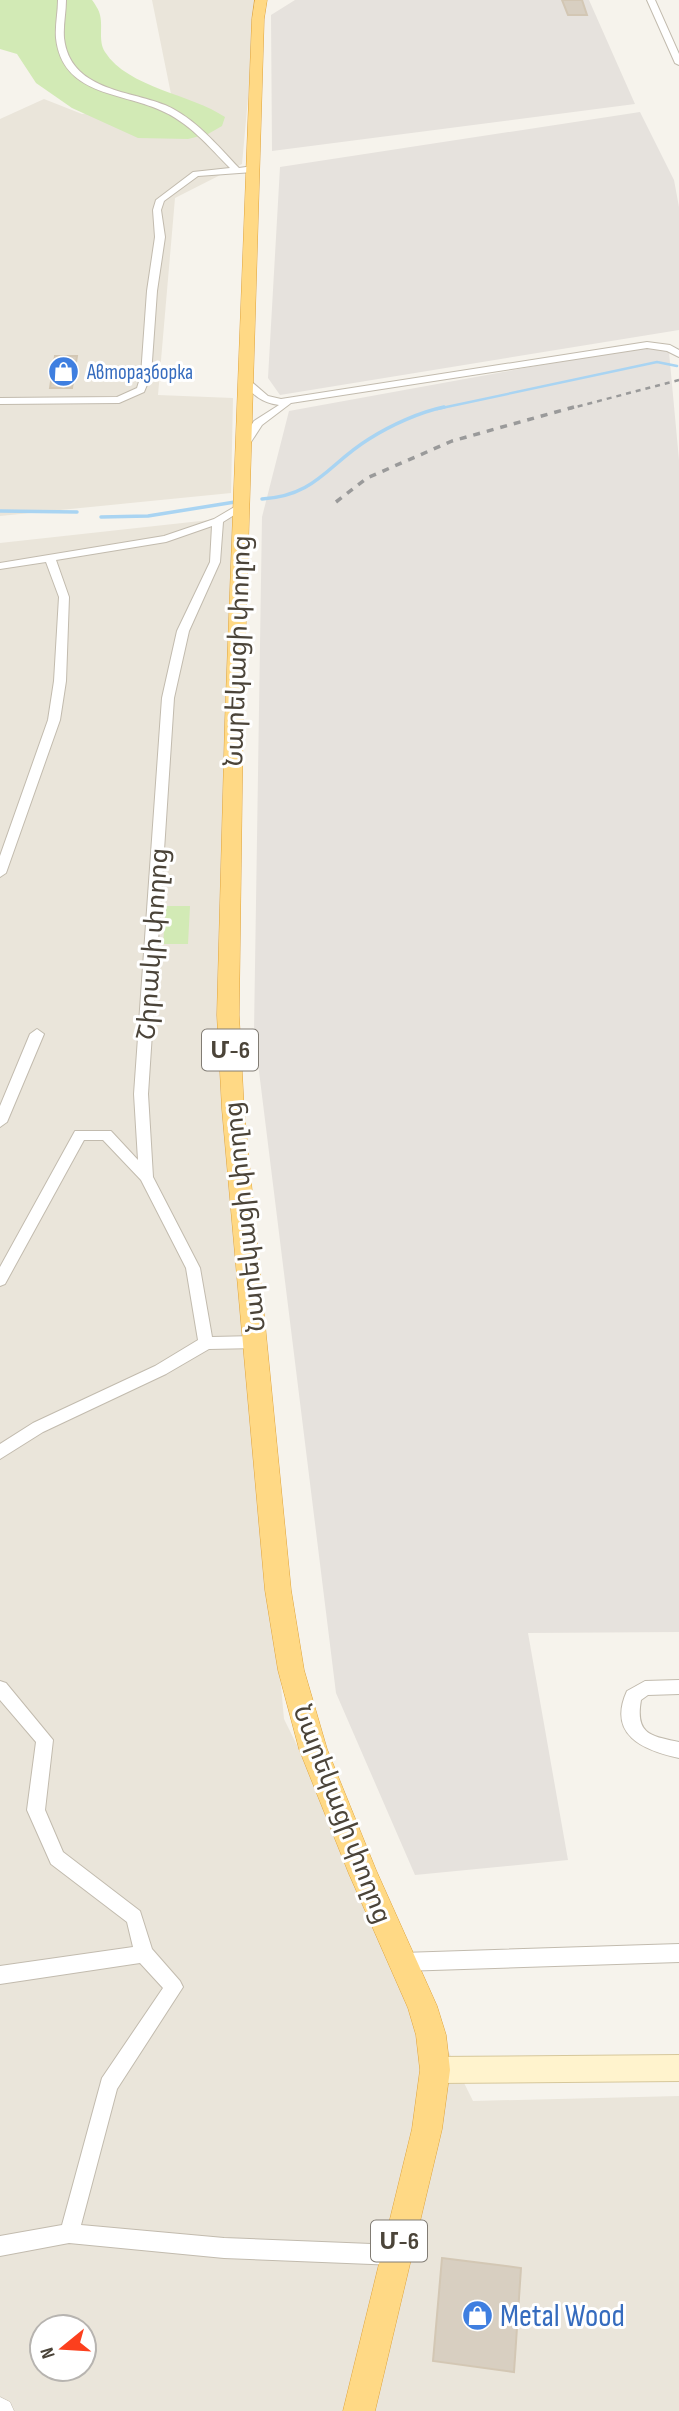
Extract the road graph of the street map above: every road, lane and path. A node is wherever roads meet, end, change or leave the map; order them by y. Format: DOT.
graph roads {
  1 [pos="62,0"];
  2 [pos="261,0"];
  3 [pos="651,0"];
  4 [pos="679,63"];
  5 [pos="244,169"];
  6 [pos="679,343"];
  7 [pos="653,344"];
  8 [pos="679,354"];
  9 [pos="246,380"];
  10 [pos="305,398"];
  11 [pos="0,401"];
  12 [pos="245,443"];
  13 [pos="243,505"];
  14 [pos="219,521"];
  15 [pos="50,558"];
  16 [pos="0,566"];
  17 [pos="0,873"];
  18 [pos="37,1034"];
  19 [pos="0,1122"];
  20 [pos="146,1177"];
  21 [pos="0,1280"];
  22 [pos="256,1342"];
  23 [pos="206,1343"];
  24 [pos="0,1453"];
  25 [pos="679,1687"];
  26 [pos="0,1688"];
  27 [pos="679,1750"];
  28 [pos="679,1952"];
  29 [pos="144,1954"];
  30 [pos="402,1962"];
  31 [pos="0,1975"];
  32 [pos="679,2068"];
  33 [pos="435,2070"];
  34 [pos="69,2233"];
  35 [pos="0,2246"];
  36 [pos="396,2255"];
  37 [pos="359,2411"];
  1 -- 5 [label="street"];
  2 -- 5 [label="highway, Նարեկացի փողոց / Մ-6"];
  3 -- 4 [label="street"];
  5 -- 9 [label="highway, Նարեկացի փողոց / Մ-6"];
  5 -- 11 [label="street"];
  6 -- 7 [label="street"];
  7 -- 8 [label="street"];
  7 -- 10 [label="street"];
  9 -- 10 [label="street"];
  9 -- 12 [label="highway, Նարեկացի փողոց / Մ-6"];
  10 -- 12 [label="street"];
  12 -- 13 [label="highway, Նարեկացի փողոց / Մ-6"];
  13 -- 14 [label="street"];
  13 -- 22 [label="highway, Նարեկացի փողոց / Մ-6"];
  14 -- 15 [label="street"];
  14 -- 20 [label="street, Շիրակի փողոց"];
  15 -- 16 [label="street"];
  15 -- 17 [label="street"];
  18 -- 19 [label="street"];
  20 -- 21 [label="street"];
  20 -- 23 [label="street, Շիրակի փողոց"];
  22 -- 23 [label="street"];
  22 -- 30 [label="highway, Նարեկացի փողոց / Մ-6"];
  23 -- 24 [label="street"];
  25 -- 27 [label="street"];
  26 -- 29 [label="street"];
  28 -- 30 [label="street"];
  29 -- 31 [label="street"];
  29 -- 34 [label="street"];
  30 -- 33 [label="highway, Նարեկացի փողոց / Մ-6"];
  32 -- 33 [label="main road"];
  33 -- 36 [label="highway, Մ-6"];
  34 -- 35 [label="street"];
  34 -- 36 [label="street"];
  36 -- 37 [label="highway, Մ-6"];
}
